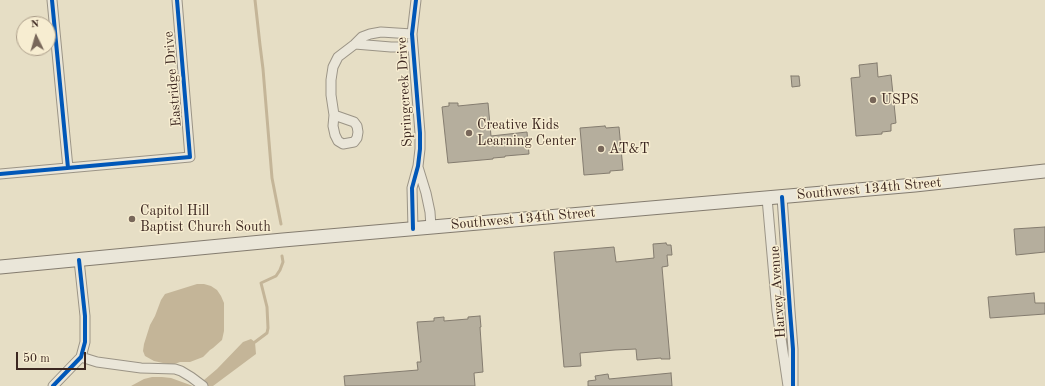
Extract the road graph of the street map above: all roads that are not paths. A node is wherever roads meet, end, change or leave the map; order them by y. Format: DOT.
graph roads {
  1 [pos="52,0"];
  2 [pos="177,0"];
  3 [pos="416,0"];
  4 [pos="412,34"];
  5 [pos="355,44"];
  6 [pos="413,47"];
  7 [pos="334,115"];
  8 [pos="418,166"];
  9 [pos="68,168"];
  10 [pos="1045,171"];
  11 [pos="0,174"];
  12 [pos="782,197"];
  13 [pos="767,198"];
  14 [pos="431,227"];
  15 [pos="413,229"];
  16 [pos="80,260"];
  17 [pos="0,267"];
  18 [pos="81,357"];
  19 [pos="201,384"];
  20 [pos="53,386"];
  21 [pos="788,386"];
  22 [pos="794,386"];
  1 -- 9 [label="street"];
  2 -- 9 [label="street, Eastridge Drive"];
  3 -- 4 [label="street, Springcreek Drive"];
  4 -- 5 [label="street"];
  4 -- 6 [label="street, Springcreek Drive"];
  5 -- 6 [label="street"];
  5 -- 7 [label="street"];
  6 -- 8 [label="street, Springcreek Drive"];
  8 -- 14 [label="street, Springcreek Drive"];
  8 -- 15 [label="street, Springcreek Drive"];
  9 -- 11 [label="street"];
  10 -- 12 [label="main road, Southwest 134th Street"];
  12 -- 13 [label="main road, Southwest 134th Street"];
  12 -- 22 [label="street, Harvey Avenue"];
  13 -- 14 [label="main road, Southwest 134th Street"];
  13 -- 21 [label="street, Harvey Avenue"];
  14 -- 15 [label="main road, Southwest 134th Street"];
  15 -- 16 [label="main road, Southwest 134th Street"];
  16 -- 17 [label="main road, Southwest 134th Street"];
  16 -- 18 [label="street"];
  18 -- 19 [label="street"];
  18 -- 20 [label="street"];
}
